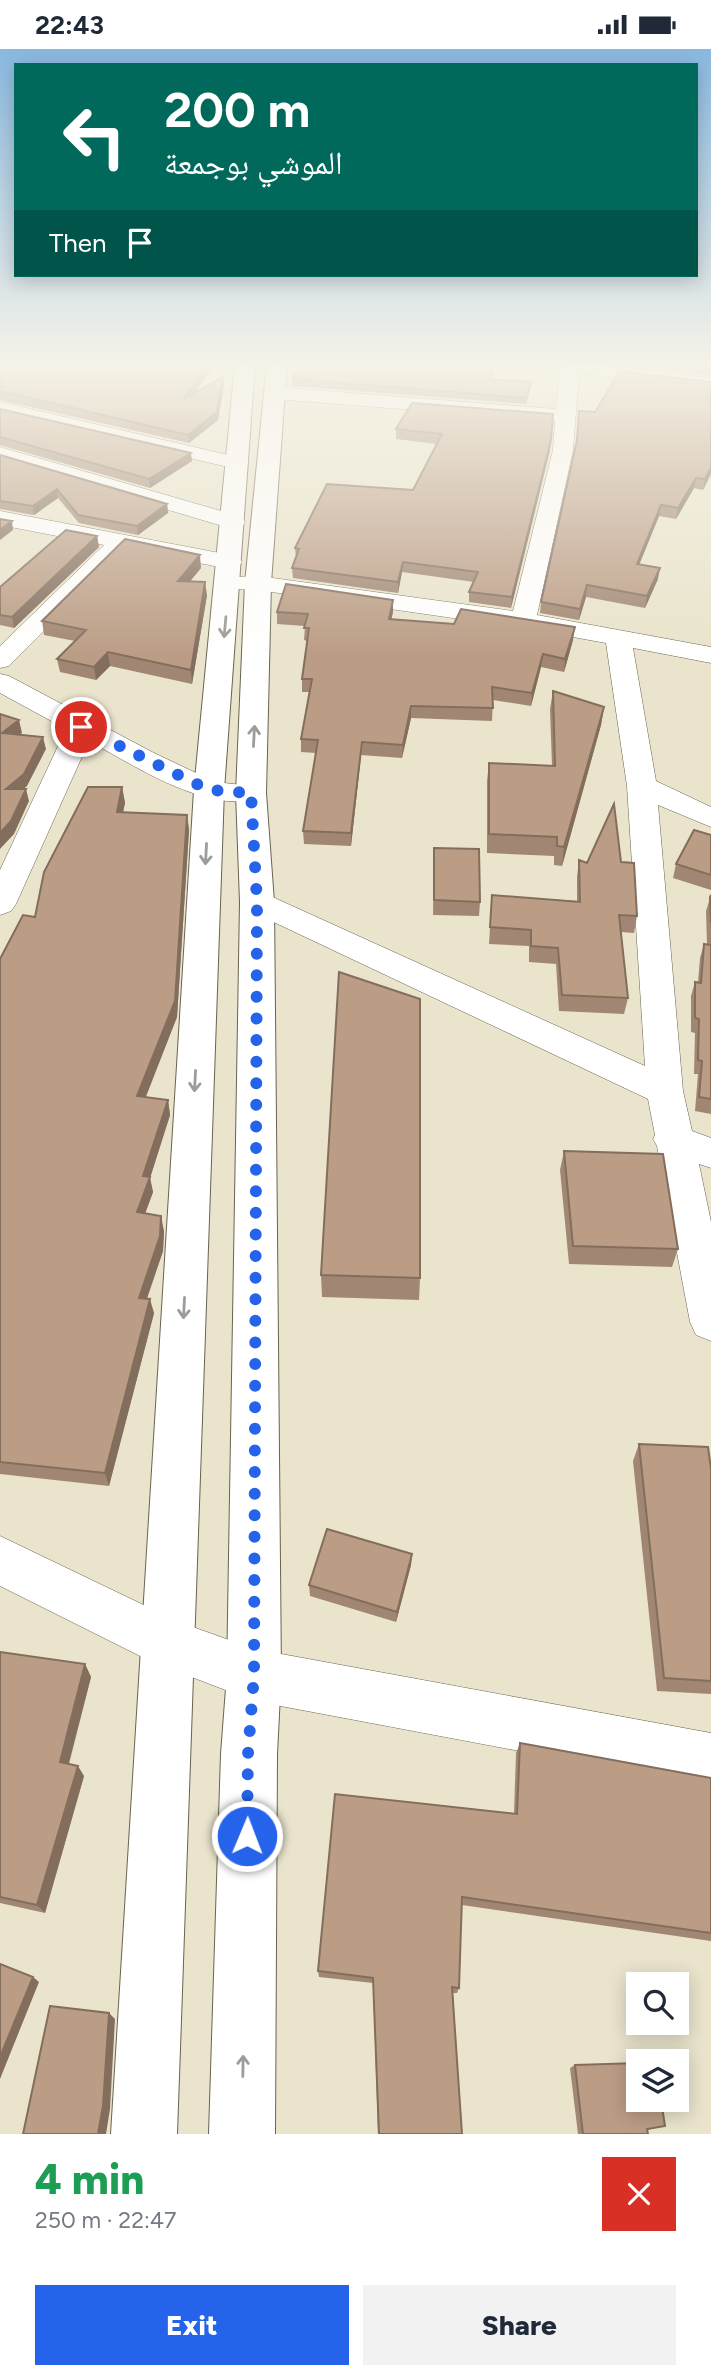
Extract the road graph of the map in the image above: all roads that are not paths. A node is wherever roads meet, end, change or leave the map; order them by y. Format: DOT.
graph roads {
  1 [pos="18,461"];
  2 [pos="230,461"];
  3 [pos="259,461"];
  4 [pos="560,461"];
  5 [pos="237,463"];
  6 [pos="0,518"];
  7 [pos="122,540"];
  8 [pos="238,562"];
  9 [pos="523,620"];
  10 [pos="618,636"];
  11 [pos="711,655"];
  12 [pos="0,660"];
  13 [pos="0,683"];
  14 [pos="81,727"];
  15 [pos="642,786"];
  16 [pos="209,790"];
  17 [pos="251,793"];
  18 [pos="711,818"];
  19 [pos="4,888"];
  20 [pos="257,902"];
  21 [pos="665,1091"];
  22 [pos="673,1139"];
  23 [pos="711,1153"];
  24 [pos="711,1322"];
  25 [pos="0,1560"];
  26 [pos="168,1643"];
  27 [pos="254,1675"];
  28 [pos="711,1760"];
  29 [pos="144,2134"];
  30 [pos="242,2134"];
  1 -- 8 [label="street"];
  2 -- 5 [label="street"];
  3 -- 8 [label="main road"];
  4 -- 9 [label="street"];
  5 -- 8 [label="main road"];
  6 -- 7 [label="street"];
  7 -- 8 [label="street"];
  7 -- 12 [label="street"];
  8 -- 9 [label="street"];
  8 -- 16 [label="main road, one-way"];
  17 -- 8 [label="main road, one-way"];
  9 -- 10 [label="street"];
  10 -- 11 [label="street"];
  10 -- 15 [label="street"];
  13 -- 14 [label="street"];
  14 -- 16 [label="street"];
  14 -- 19 [label="street"];
  15 -- 18 [label="street"];
  15 -- 21 [label="street"];
  16 -- 17 [label="street"];
  16 -- 26 [label="main road, one-way"];
  17 -- 20 [label="main road"];
  20 -- 21 [label="street"];
  20 -- 27 [label="main road"];
  21 -- 22 [label="street"];
  22 -- 23 [label="street"];
  22 -- 24 [label="street"];
  25 -- 26 [label="street"];
  26 -- 27 [label="street"];
  26 -- 29 [label="main road"];
  27 -- 28 [label="street"];
  30 -- 27 [label="main road, one-way"];
}
